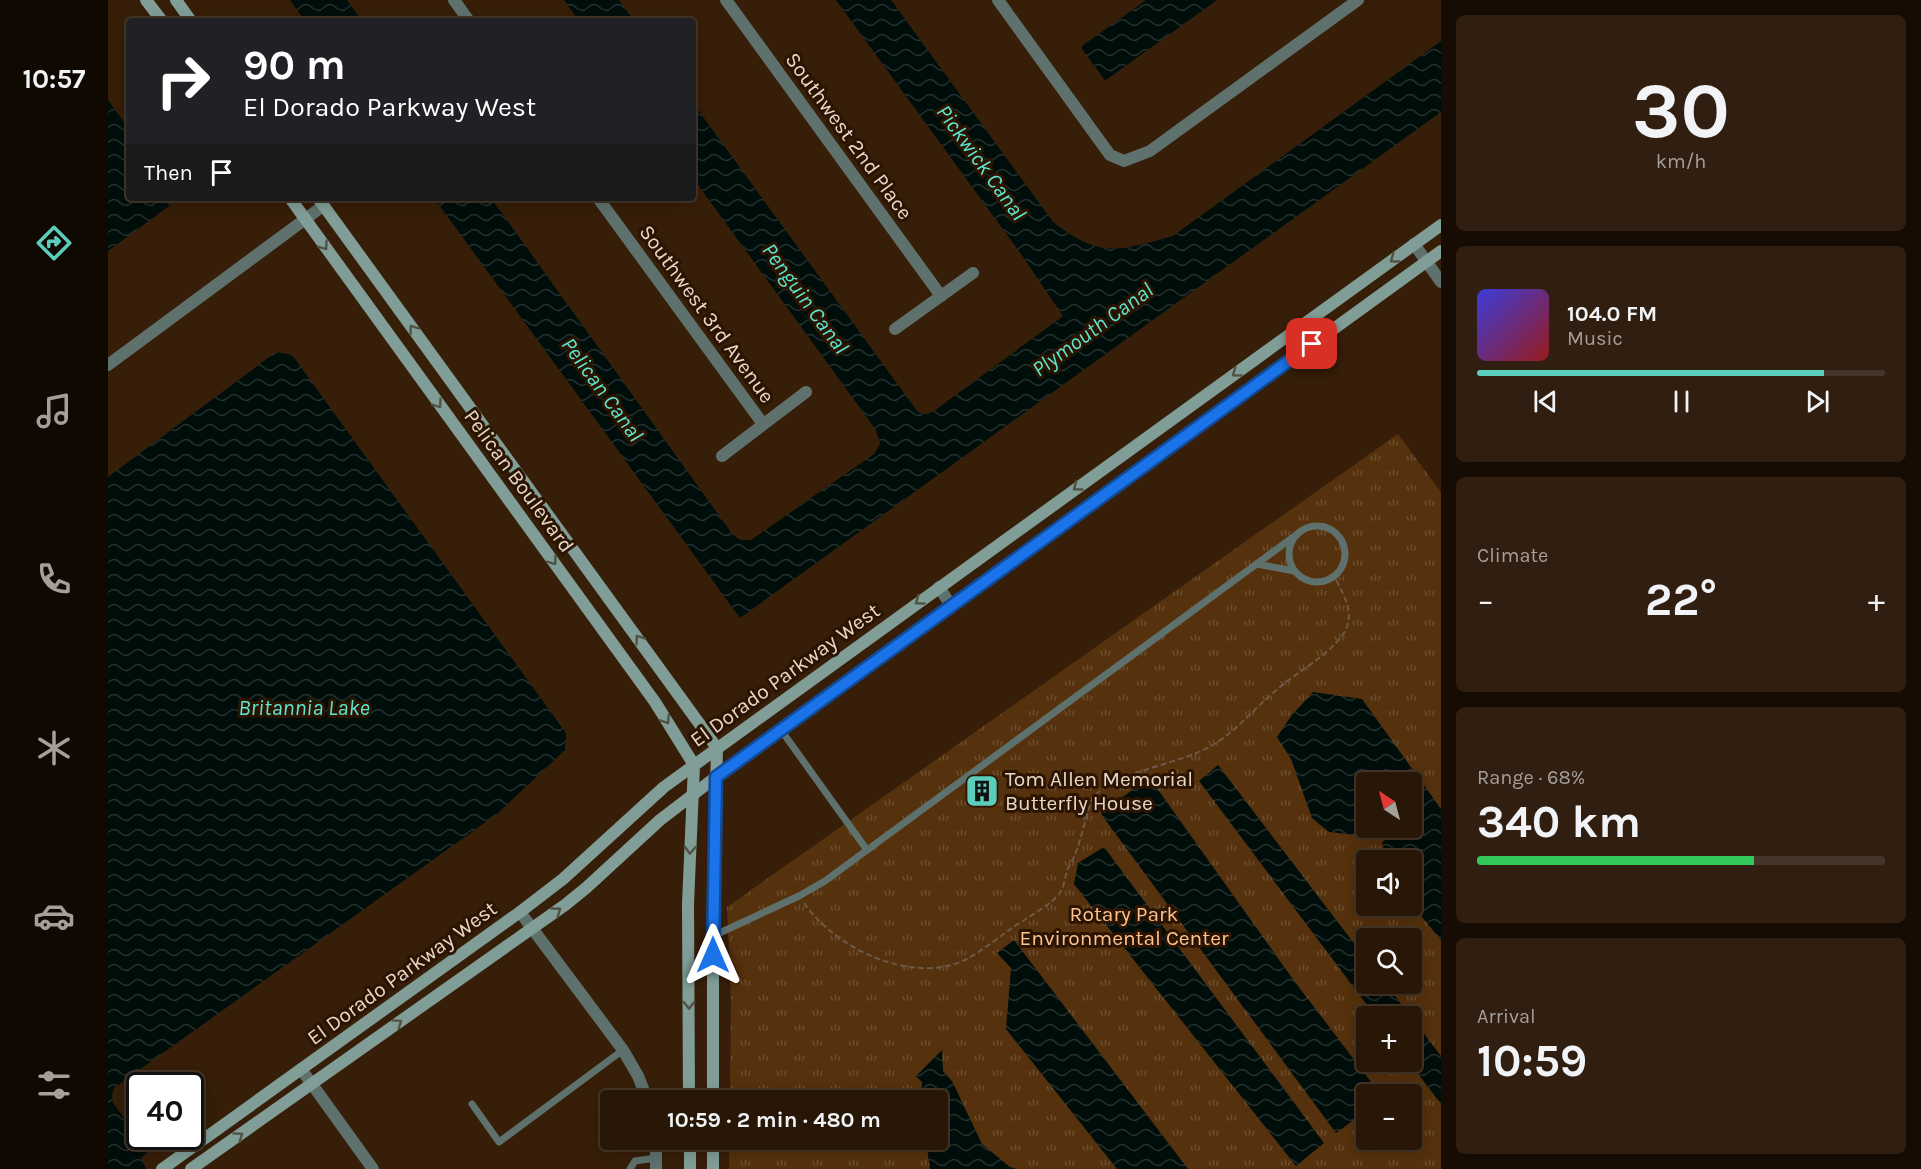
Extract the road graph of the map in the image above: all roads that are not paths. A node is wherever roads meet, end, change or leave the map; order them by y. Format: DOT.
graph roads {
  1 [pos="147,0"];
  2 [pos="176,0"];
  3 [pos="454,0"];
  4 [pos="726,0"];
  5 [pos="1358,0"];
  6 [pos="1001,1"];
  7 [pos="160,18"];
  8 [pos="189,18"];
  9 [pos="467,18"];
  10 [pos="292,201"];
  11 [pos="600,201"];
  12 [pos="321,202"];
  13 [pos="305,219"];
  14 [pos="1441,225"];
  15 [pos="1414,244"];
  16 [pos="1441,251"];
  17 [pos="1426,261"];
  18 [pos="973,273"];
  19 [pos="1441,282"];
  20 [pos="941,296"];
  21 [pos="895,329"];
  22 [pos="108,365"];
  23 [pos="806,392"];
  24 [pos="763,424"];
  25 [pos="722,456"];
  26 [pos="1300,532"];
  27 [pos="1257,564"];
  28 [pos="1294,571"];
  29 [pos="939,587"];
  30 [pos="952,607"];
  31 [pos="781,730"];
  32 [pos="717,748"];
  33 [pos="694,765"];
  34 [pos="716,777"];
  35 [pos="692,795"];
  36 [pos="867,850"];
  37 [pos="520,912"];
  38 [pos="532,928"];
  39 [pos="713,936"];
  40 [pos="623,1050"];
  41 [pos="301,1069"];
  42 [pos="312,1084"];
  43 [pos="644,1090"];
  44 [pos="689,1090"];
  45 [pos="713,1090"];
  46 [pos="472,1104"];
  47 [pos="690,1150"];
  48 [pos="713,1150"];
  49 [pos="656,1164"];
  50 [pos="162,1169"];
  51 [pos="191,1169"];
  52 [pos="373,1169"];
  53 [pos="630,1169"];
  54 [pos="690,1169"];
  55 [pos="713,1169"];
  1 -- 7 [label="street"];
  2 -- 8 [label="street"];
  3 -- 9 [label="street"];
  4 -- 20 [label="street, Southwest 2nd Place"];
  5 -- 6 [label="street"];
  10 -- 13 [label="street, Pelican Boulevard"];
  11 -- 24 [label="street, Southwest 3rd Avenue"];
  12 -- 13 [label="street"];
  32 -- 12 [label="street, Pelican Boulevard, one-way"];
  13 -- 22 [label="street"];
  13 -- 33 [label="street, Pelican Boulevard, one-way"];
  14 -- 15 [label="street, El Dorado Parkway West"];
  15 -- 17 [label="street"];
  15 -- 29 [label="street, El Dorado Parkway West, one-way"];
  16 -- 17 [label="street, El Dorado Parkway West"];
  17 -- 19 [label="street"];
  17 -- 30 [label="street, El Dorado Parkway West"];
  18 -- 20 [label="street"];
  20 -- 21 [label="street"];
  23 -- 24 [label="street, Southwest 3rd Avenue"];
  24 -- 25 [label="street, Southwest 3rd Avenue"];
  26 -- 27 [label="lane"];
  26 -- 28 [label="lane"];
  26 -- 28 [label="lane"];
  27 -- 28 [label="lane"];
  27 -- 36 [label="lane"];
  29 -- 30 [label="street"];
  29 -- 32 [label="street, El Dorado Parkway West, one-way"];
  30 -- 31 [label="street, El Dorado Parkway West"];
  31 -- 34 [label="street, El Dorado Parkway West"];
  31 -- 36 [label="lane"];
  32 -- 33 [label="street, El Dorado Parkway West"];
  32 -- 34 [label="street"];
  33 -- 35 [label="street"];
  33 -- 37 [label="street, El Dorado Parkway West"];
  34 -- 35 [label="street, El Dorado Parkway West"];
  34 -- 39 [label="street"];
  38 -- 35 [label="street, El Dorado Parkway West, one-way"];
  35 -- 44 [label="street, one-way"];
  36 -- 39 [label="lane"];
  37 -- 38 [label="street"];
  37 -- 41 [label="street, El Dorado Parkway West"];
  38 -- 40 [label="street"];
  42 -- 38 [label="street, El Dorado Parkway West, one-way"];
  39 -- 45 [label="street"];
  40 -- 43 [label="street"];
  40 -- 46 [label="lane"];
  41 -- 42 [label="street"];
  41 -- 50 [label="street, El Dorado Parkway West"];
  51 -- 42 [label="street, El Dorado Parkway West, one-way"];
  42 -- 52 [label="street"];
  47 -- 54 [label="street"];
  48 -- 55 [label="street"];
  49 -- 53 [label="lane"];
}
